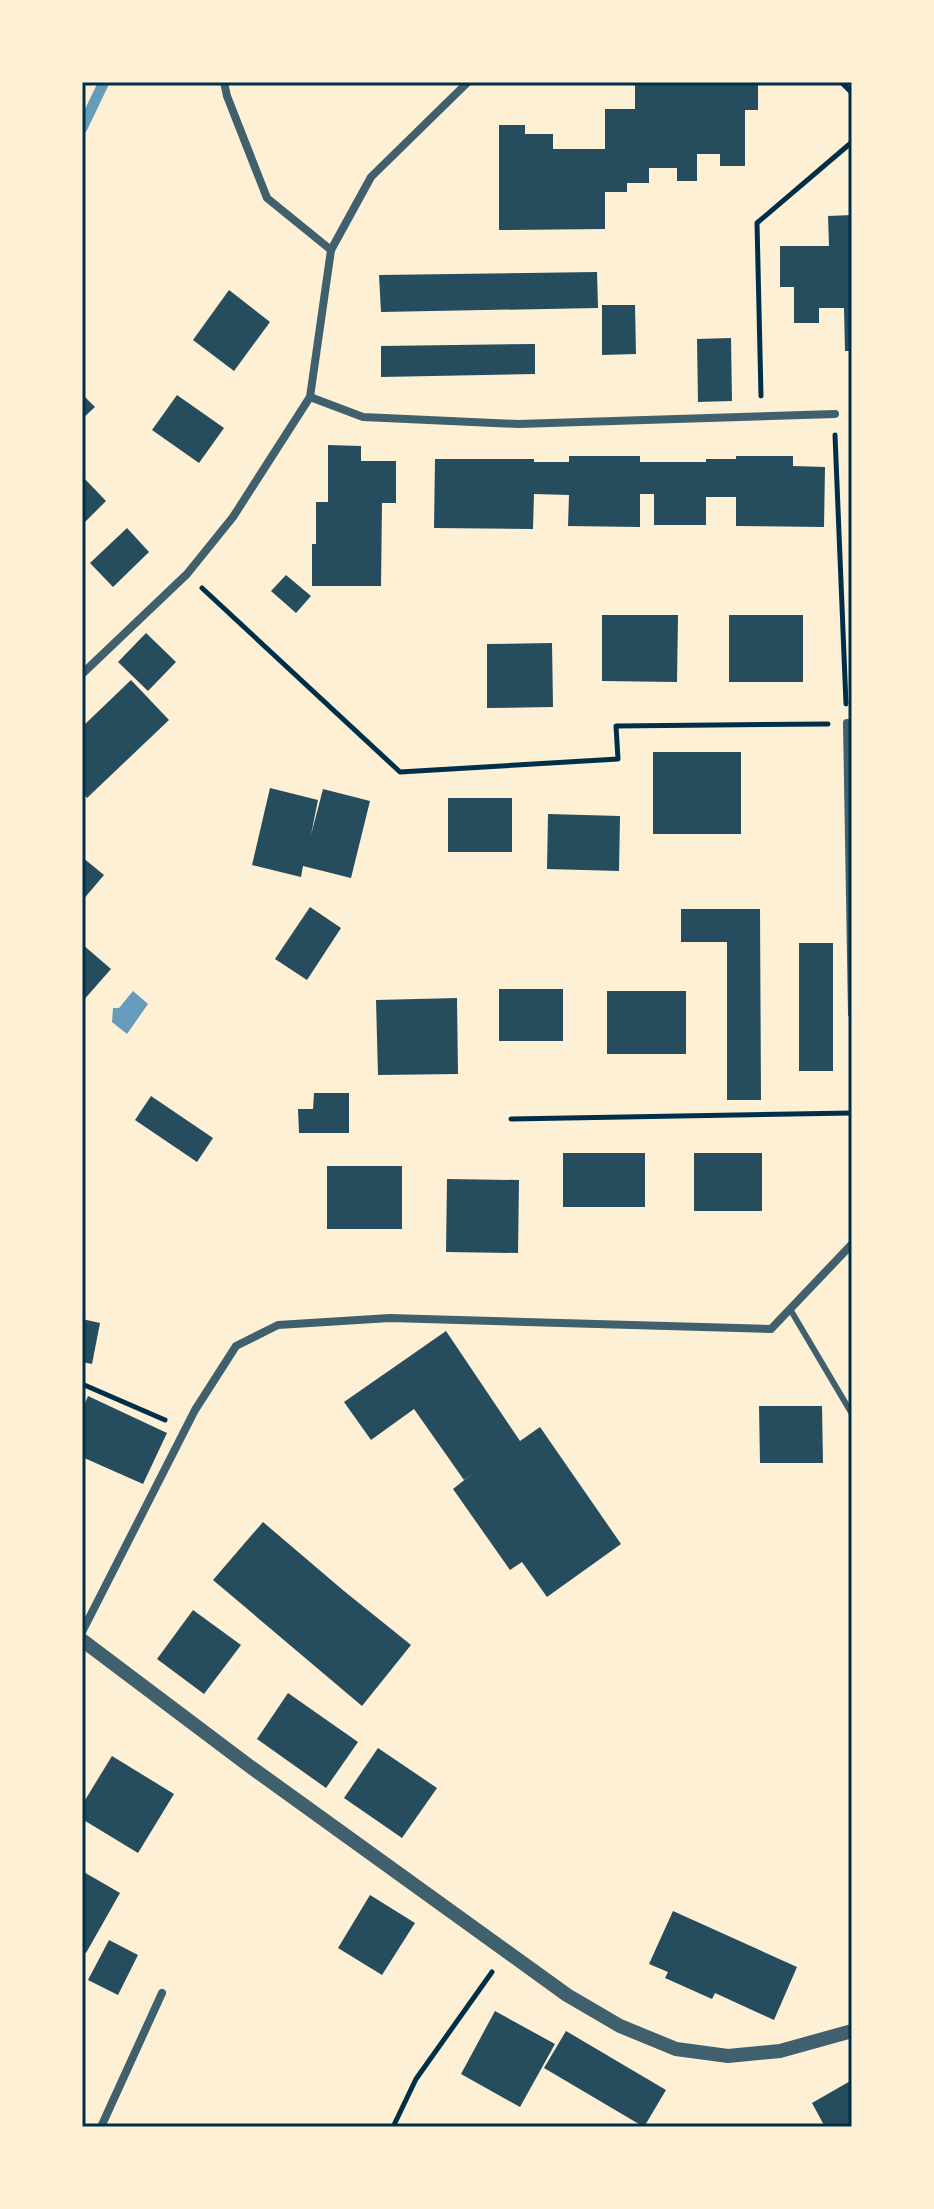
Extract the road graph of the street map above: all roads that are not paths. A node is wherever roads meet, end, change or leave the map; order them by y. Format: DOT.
graph roads {
  1 [pos="224,82"];
  2 [pos="468,82"];
  3 [pos="331,250"];
  4 [pos="310,397"];
  5 [pos="835,414"];
  6 [pos="82,674"];
  7 [pos="847,723"];
  8 [pos="852,1014"];
  9 [pos="852,1244"];
  10 [pos="790,1309"];
  11 [pos="852,1414"];
  12 [pos="82,1632"];
  13 [pos="82,1640"];
  14 [pos="162,1993"];
  15 [pos="852,2031"];
  16 [pos="101,2127"];
  1 -- 3 [label="street"];
  2 -- 3 [label="street"];
  3 -- 4 [label="street"];
  4 -- 5 [label="street"];
  4 -- 6 [label="street"];
  7 -- 8 [label="street"];
  9 -- 10 [label="street"];
  10 -- 11 [label="lane"];
  10 -- 12 [label="street"];
  13 -- 15 [label="street"];
  14 -- 16 [label="street"];
}
